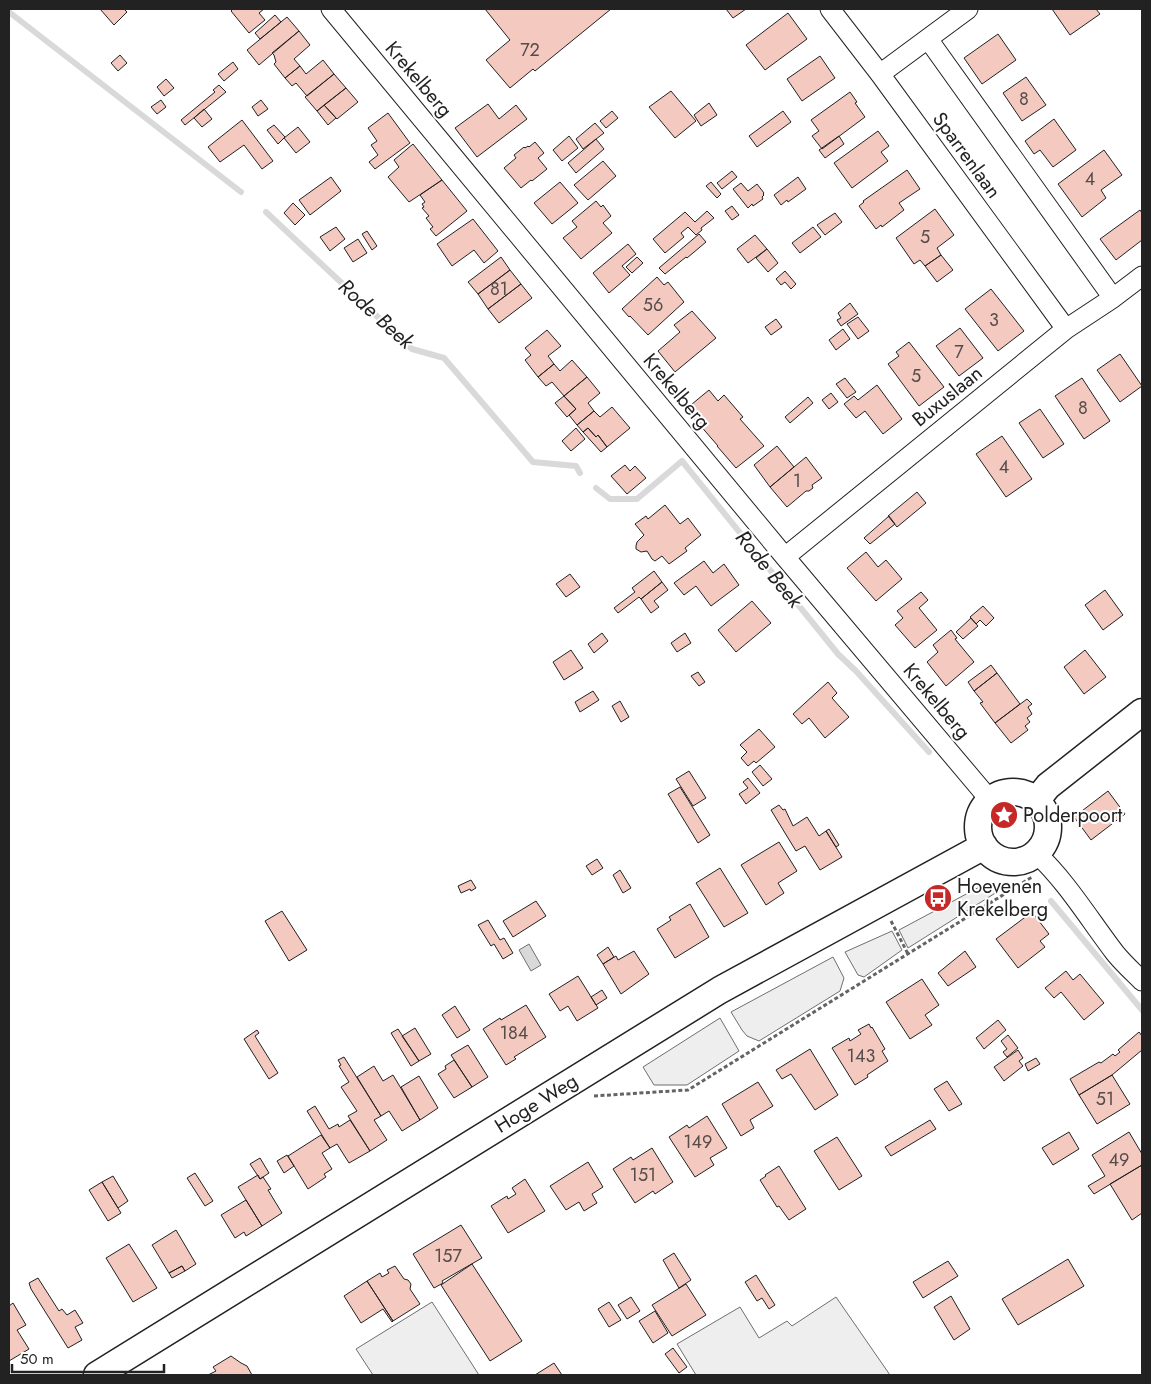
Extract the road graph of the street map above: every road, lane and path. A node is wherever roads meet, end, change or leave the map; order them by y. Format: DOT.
graph roads {
  1 [pos="331,9"];
  2 [pos="830,9"];
  3 [pos="968,9"];
  4 [pos="928,40"];
  5 [pos="880,74"];
  6 [pos="1142,276"];
  7 [pos="1113,298"];
  8 [pos="1066,329"];
  9 [pos="785,557"];
  10 [pos="1142,712"];
  11 [pos="990,800"];
  12 [pos="1036,801"];
  13 [pos="984,846"];
  14 [pos="1042,859"];
  15 [pos="880,902"];
  16 [pos="908,954"];
  17 [pos="1142,981"];
  18 [pos="591,1096"];
  19 [pos="97,1375"];
  1 -- 9 [label="street, Krekelberg"];
  2 -- 5 [label="street, Sparrenlaan"];
  3 -- 4 [label="street"];
  4 -- 5 [label="street"];
  4 -- 7 [label="street, Sparrenlaan"];
  5 -- 8 [label="street, Sparrenlaan"];
  6 -- 7 [label="street, Buxuslaan"];
  7 -- 8 [label="street, Buxuslaan"];
  8 -- 9 [label="street, Buxuslaan"];
  9 -- 11 [label="street, Krekelberg"];
  10 -- 12 [label="street"];
  11 -- 12 [label="street"];
  11 -- 13 [label="street"];
  12 -- 14 [label="street"];
  13 -- 14 [label="street"];
  13 -- 15 [label="street, Hoge Weg"];
  14 -- 16 [label="path"];
  14 -- 17 [label="street"];
  15 -- 16 [label="path"];
  15 -- 19 [label="street, Hoge Weg"];
  16 -- 18 [label="path"];
}
